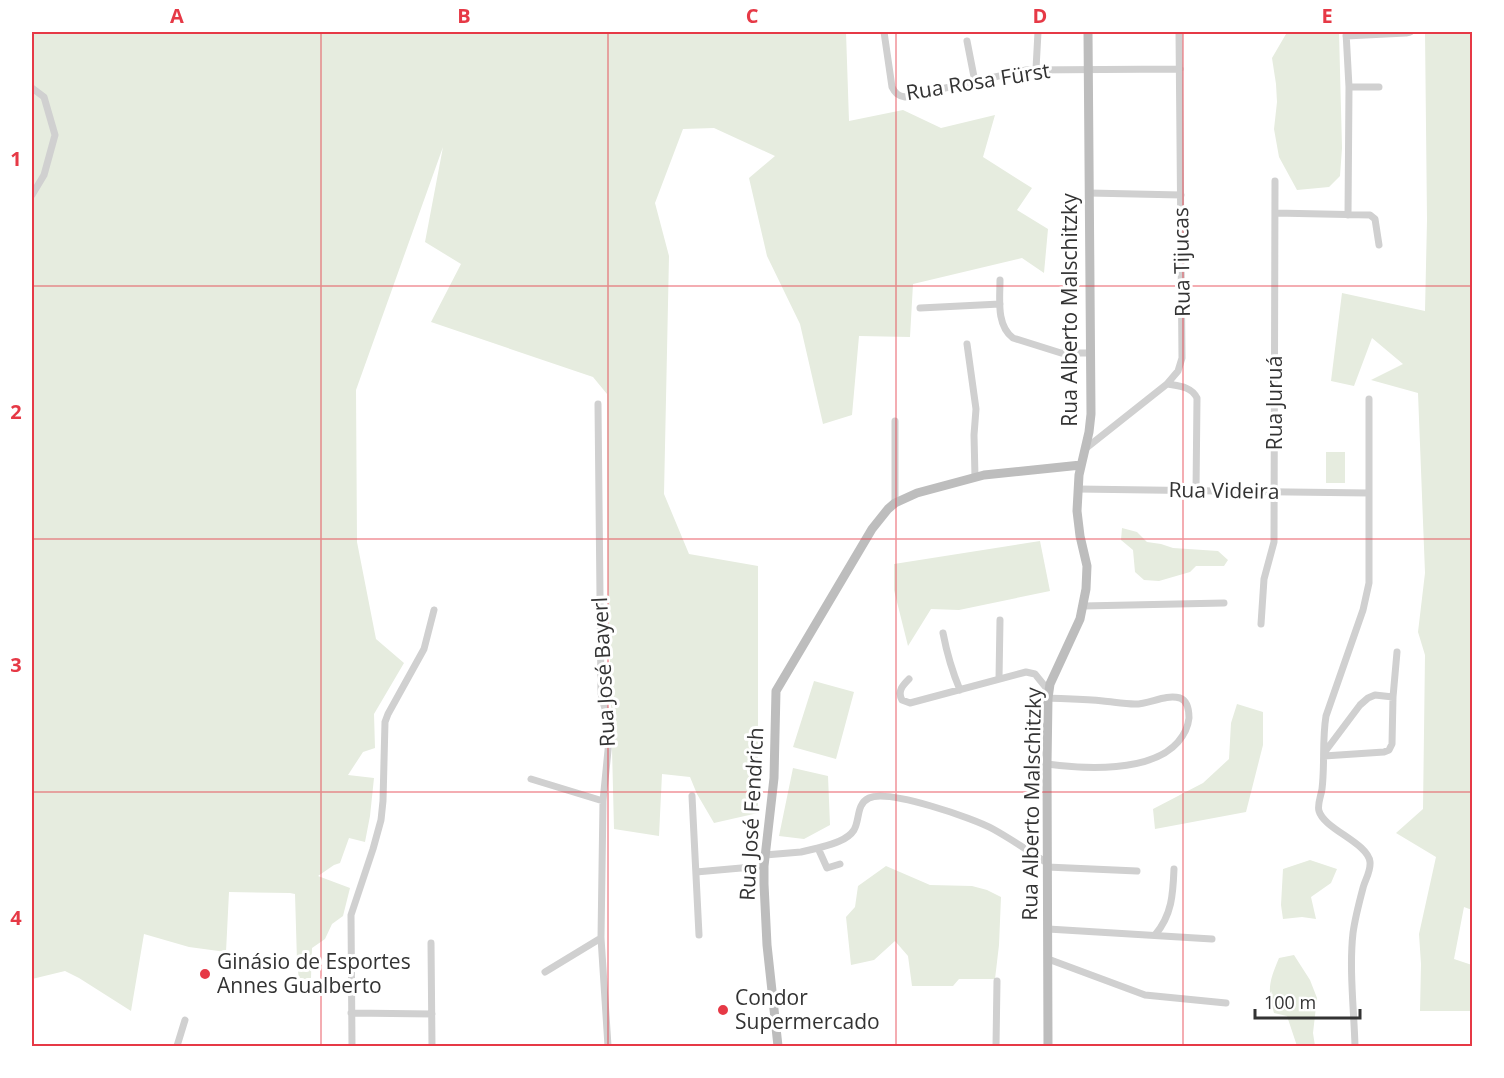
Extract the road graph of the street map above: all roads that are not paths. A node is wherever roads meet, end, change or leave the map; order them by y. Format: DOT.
graph roads {
  1 [pos="884,32"];
  2 [pos="1038,32"];
  3 [pos="1088,32"];
  4 [pos="1179,32"];
  5 [pos="1410,32"];
  6 [pos="1346,34"];
  7 [pos="967,41"];
  8 [pos="1036,69"];
  9 [pos="1180,69"];
  10 [pos="1088,70"];
  11 [pos="975,82"];
  12 [pos="1349,87"];
  13 [pos="1379,87"];
  14 [pos="32,88"];
  15 [pos="1275,181"];
  16 [pos="1089,194"];
  17 [pos="32,195"];
  18 [pos="1181,195"];
  19 [pos="1275,213"];
  20 [pos="1348,215"];
  21 [pos="1379,245"];
  22 [pos="1000,280"];
  23 [pos="1000,303"];
  24 [pos="920,308"];
  25 [pos="967,344"];
  26 [pos="1091,353"];
  27 [pos="1167,384"];
  28 [pos="1369,399"];
  29 [pos="598,404"];
  30 [pos="895,421"];
  31 [pos="1085,449"];
  32 [pos="1081,465"];
  33 [pos="975,477"];
  34 [pos="1078,489"];
  35 [pos="1196,491"];
  36 [pos="1274,492"];
  37 [pos="1369,493"];
  38 [pos="895,503"];
  39 [pos="1224,603"];
  40 [pos="1083,606"];
  41 [pos="435,610"];
  42 [pos="1000,620"];
  43 [pos="1261,624"];
  44 [pos="944,633"];
  45 [pos="1397,652"];
  46 [pos="909,678"];
  47 [pos="999,679"];
  48 [pos="960,690"];
  49 [pos="1048,694"];
  50 [pos="1393,697"];
  51 [pos="1324,754"];
  52 [pos="1047,764"];
  53 [pos="531,779"];
  54 [pos="692,796"];
  55 [pos="603,801"];
  56 [pos="818,848"];
  57 [pos="765,855"];
  58 [pos="840,864"];
  59 [pos="1047,865"];
  60 [pos="764,866"];
  61 [pos="1174,869"];
  62 [pos="1137,871"];
  63 [pos="696,872"];
  64 [pos="1048,929"];
  65 [pos="699,935"];
  66 [pos="1155,935"];
  67 [pos="601,938"];
  68 [pos="1212,939"];
  69 [pos="431,943"];
  70 [pos="1048,959"];
  71 [pos="545,972"];
  72 [pos="997,981"];
  73 [pos="1226,1003"];
  74 [pos="351,1013"];
  75 [pos="432,1014"];
  76 [pos="185,1020"];
  77 [pos="177,1047"];
  78 [pos="352,1047"];
  79 [pos="432,1047"];
  80 [pos="608,1047"];
  81 [pos="778,1047"];
  82 [pos="996,1047"];
  83 [pos="1048,1047"];
  84 [pos="1355,1047"];
  1 -- 11 [label="street, Rua Rosa Fürst"];
  2 -- 8 [label="street"];
  3 -- 10 [label="street, Rua Alberto Malschitzky"];
  4 -- 9 [label="street, Rua Tijucas"];
  5 -- 6 [label="street"];
  6 -- 12 [label="street"];
  7 -- 11 [label="street"];
  8 -- 10 [label="street, Rua Rosa Fürst"];
  8 -- 11 [label="street, Rua Rosa Fürst"];
  9 -- 10 [label="street, Rua Rosa Fürst"];
  9 -- 18 [label="street, Rua Tijucas"];
  10 -- 16 [label="street, Rua Alberto Malschitzky"];
  12 -- 13 [label="street"];
  12 -- 20 [label="street"];
  14 -- 17 [label="street"];
  15 -- 19 [label="street, Rua Juruá"];
  16 -- 18 [label="street"];
  16 -- 26 [label="street, Rua Alberto Malschitzky"];
  18 -- 27 [label="street, Rua Tijucas"];
  19 -- 20 [label="street"];
  19 -- 36 [label="street, Rua Juruá"];
  20 -- 21 [label="street"];
  22 -- 23 [label="street"];
  23 -- 24 [label="street"];
  23 -- 26 [label="street"];
  25 -- 33 [label="street"];
  26 -- 31 [label="street, Rua Alberto Malschitzky"];
  27 -- 31 [label="street, Rua Tijucas"];
  27 -- 35 [label="street"];
  28 -- 37 [label="street"];
  29 -- 55 [label="street, Rua José Bayerl"];
  30 -- 38 [label="street"];
  31 -- 32 [label="street, Rua Alberto Malschitzky"];
  32 -- 33 [label="street"];
  32 -- 34 [label="street, Rua Alberto Malschitzky"];
  33 -- 38 [label="street"];
  34 -- 35 [label="street, Rua Videira"];
  34 -- 40 [label="street, Rua Alberto Malschitzky"];
  35 -- 36 [label="street, Rua Videira"];
  36 -- 37 [label="street, Rua Videira"];
  36 -- 43 [label="street, Rua Juruá"];
  37 -- 51 [label="street"];
  38 -- 57 [label="street, Rua José Fendrich"];
  39 -- 40 [label="street"];
  40 -- 49 [label="street, Rua Alberto Malschitzky"];
  41 -- 74 [label="street"];
  42 -- 47 [label="street"];
  44 -- 48 [label="street"];
  45 -- 50 [label="street"];
  46 -- 48 [label="street"];
  47 -- 48 [label="street"];
  47 -- 49 [label="street"];
  49 -- 52 [label="street, Rua Alberto Malschitzky"];
  49 -- 52 [label="street"];
  50 -- 51 [label="street"];
  50 -- 51 [label="street"];
  51 -- 84 [label="street"];
  52 -- 59 [label="street, Rua Alberto Malschitzky"];
  53 -- 55 [label="street"];
  54 -- 63 [label="street"];
  55 -- 67 [label="street, Rua José Bayerl"];
  56 -- 57 [label="street"];
  56 -- 58 [label="street"];
  56 -- 59 [label="street"];
  57 -- 60 [label="street, Rua José Fendrich"];
  59 -- 62 [label="street"];
  59 -- 64 [label="street, Rua Alberto Malschitzky"];
  60 -- 63 [label="street"];
  60 -- 81 [label="street, Rua José Fendrich"];
  61 -- 66 [label="street"];
  63 -- 65 [label="street"];
  64 -- 66 [label="street"];
  64 -- 70 [label="street, Rua Alberto Malschitzky"];
  66 -- 68 [label="street"];
  67 -- 71 [label="street"];
  67 -- 80 [label="street, Rua José Bayerl"];
  69 -- 75 [label="street"];
  70 -- 73 [label="street"];
  70 -- 83 [label="street, Rua Alberto Malschitzky"];
  72 -- 82 [label="street"];
  74 -- 75 [label="street"];
  74 -- 78 [label="street"];
  75 -- 79 [label="street"];
  76 -- 77 [label="street"];
}
